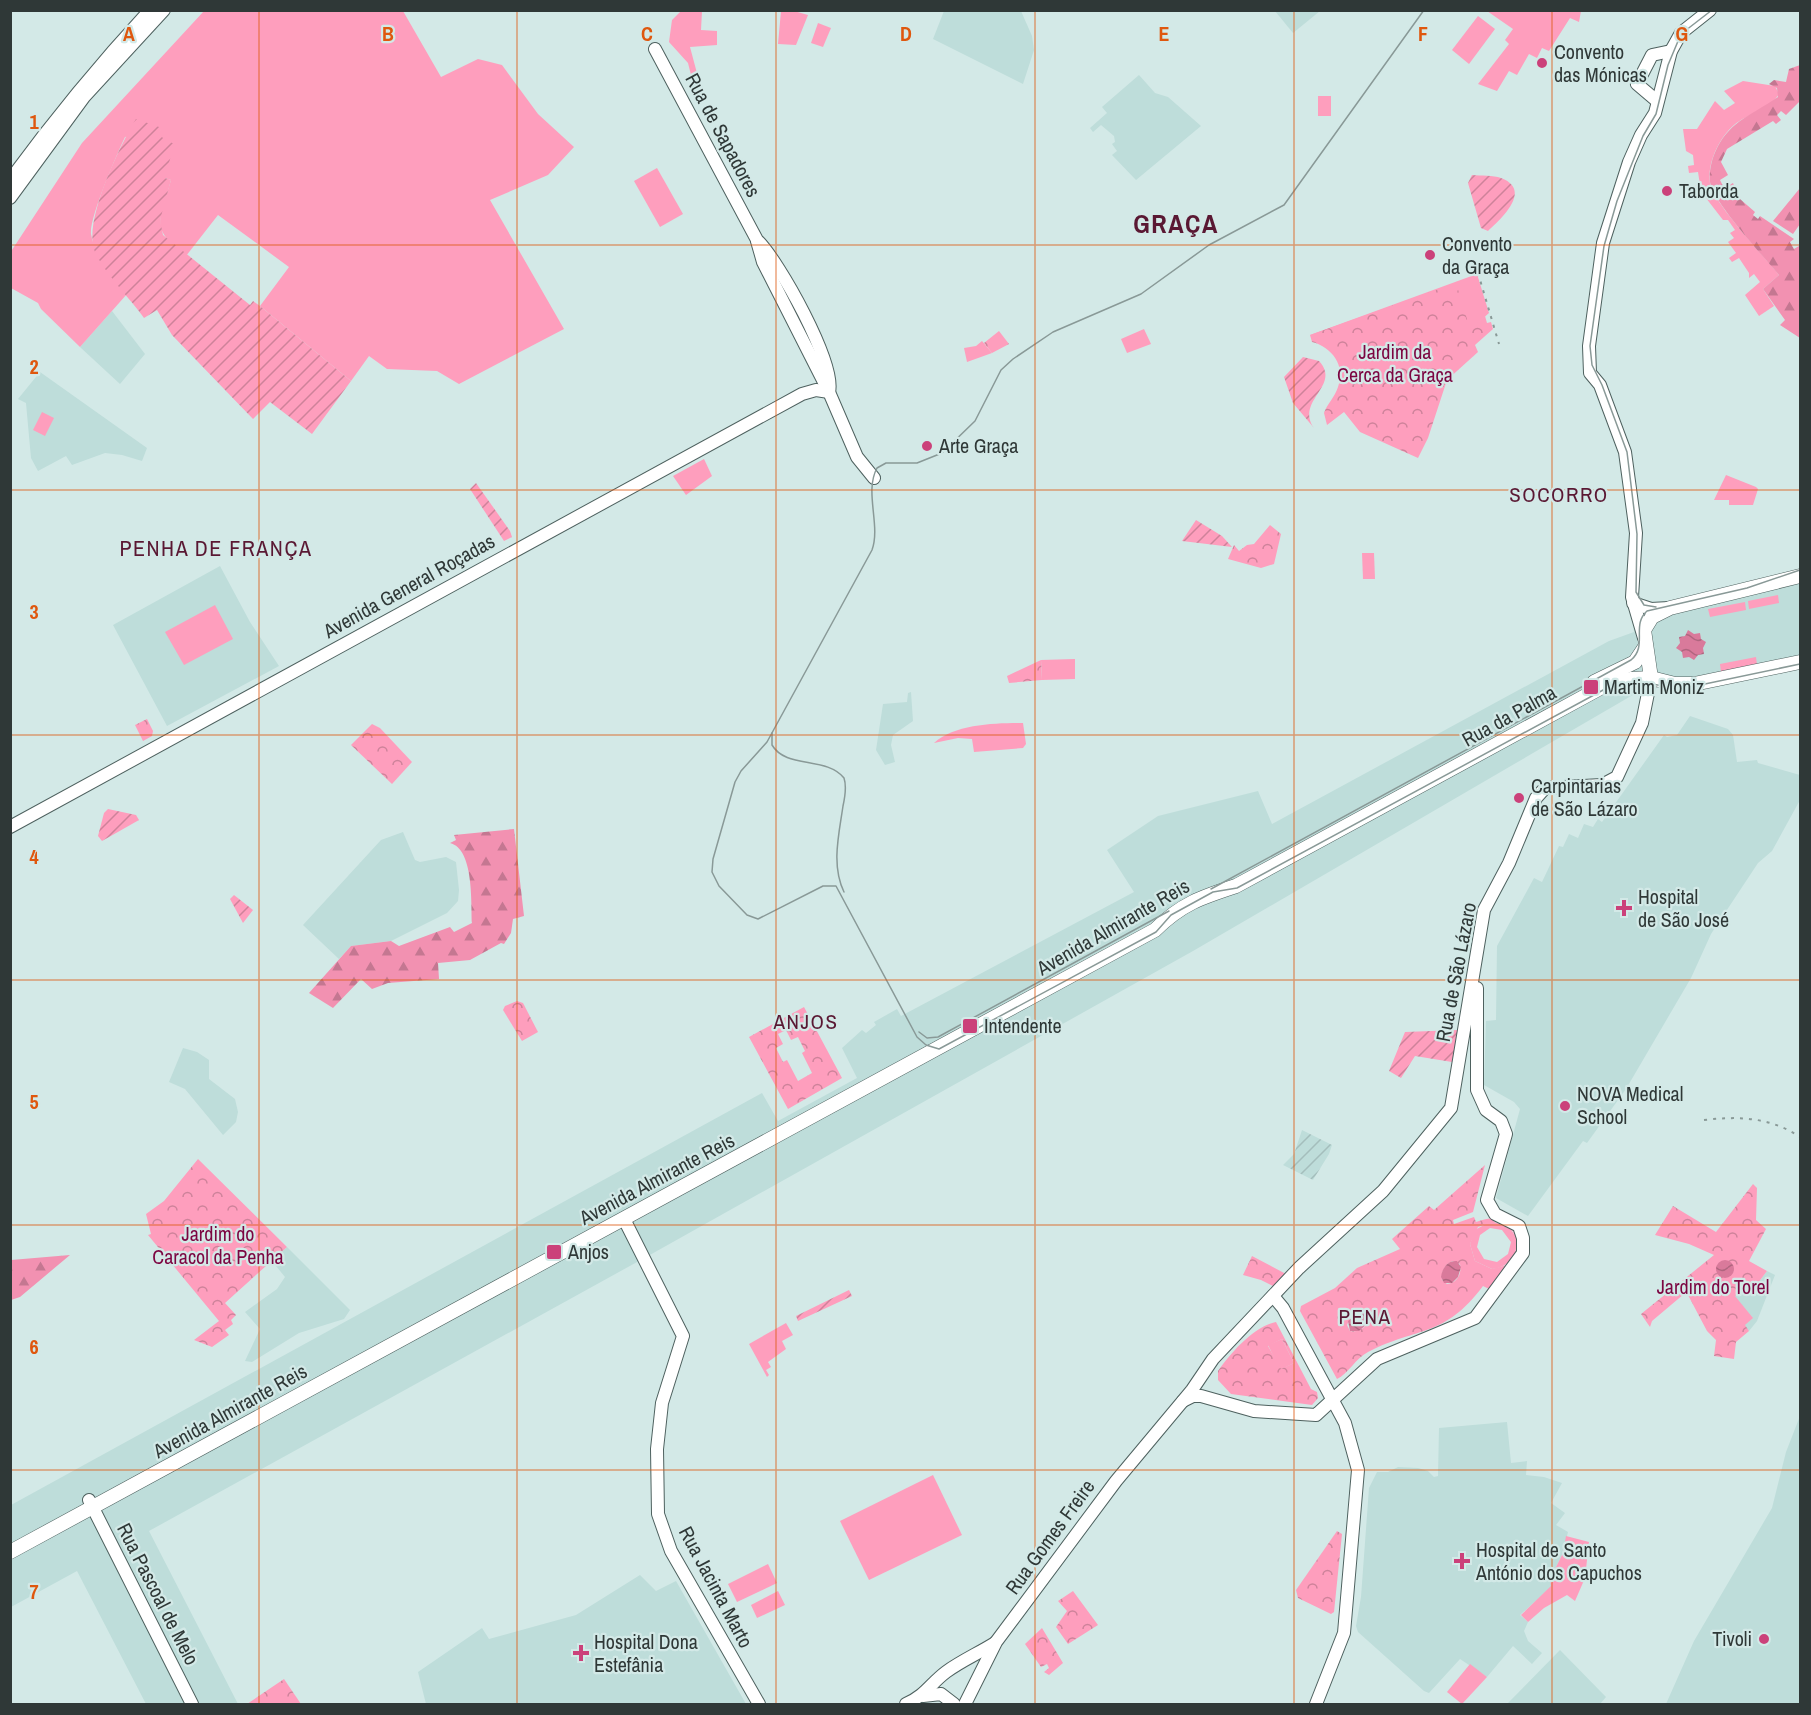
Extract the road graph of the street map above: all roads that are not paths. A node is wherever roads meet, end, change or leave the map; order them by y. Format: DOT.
graph roads {
  1 [pos="150,10"];
  2 [pos="164,10"];
  3 [pos="1710,10"];
  4 [pos="655,50"];
  5 [pos="1671,51"];
  6 [pos="1658,101"];
  7 [pos="10,180"];
  8 [pos="10,198"];
  9 [pos="757,240"];
  10 [pos="813,361"];
  11 [pos="829,392"];
  12 [pos="802,394"];
  13 [pos="874,478"];
  14 [pos="1800,576"];
  15 [pos="1633,603"];
  16 [pos="1670,608"];
  17 [pos="1645,642"];
  18 [pos="1800,662"];
  19 [pos="1651,678"];
  20 [pos="1339,826"];
  21 [pos="10,827"];
  22 [pos="1319,837"];
  23 [pos="1477,957"];
  24 [pos="1452,1104"];
  25 [pos="622,1215"];
  26 [pos="1273,1296"];
  27 [pos="1201,1377"];
  28 [pos="1334,1401"];
  29 [pos="1182,1402"];
  30 [pos="1221,1404"];
  31 [pos="91,1504"];
  32 [pos="10,1543"];
  33 [pos="10,1552"];
  34 [pos="996,1642"];
  35 [pos="923,1696"];
  36 [pos="192,1704"];
  37 [pos="759,1704"];
  38 [pos="906,1704"];
  39 [pos="954,1704"];
  40 [pos="964,1704"];
  41 [pos="1316,1704"];
  1 -- 7 [label="street"];
  2 -- 8 [label="street"];
  3 -- 5 [label="street"];
  4 -- 9 [label="street, Rua de Sapadores"];
  5 -- 6 [label="street"];
  5 -- 6 [label="street"];
  6 -- 15 [label="street"];
  9 -- 10 [label="street, Rua de Sapadores"];
  9 -- 11 [label="street, Rua de Sapadores"];
  10 -- 11 [label="street, Rua de Sapadores"];
  10 -- 12 [label="street"];
  11 -- 12 [label="street, Avenida General Roçadas"];
  11 -- 13 [label="street, Rua de Sapadores"];
  12 -- 21 [label="street, Avenida General Roçadas"];
  14 -- 16 [label="main road"];
  15 -- 16 [label="street"];
  15 -- 17 [label="street"];
  16 -- 17 [label="main road, Rua da Palma"];
  17 -- 19 [label="main road"];
  17 -- 20 [label="main road, Rua da Palma"];
  18 -- 19 [label="main road, Rua da Palma"];
  19 -- 20 [label="main road, Rua da Palma"];
  19 -- 23 [label="street, Rua de São Lázaro"];
  20 -- 22 [label="main road, Rua da Palma"];
  22 -- 25 [label="main road, Avenida Almirante Reis"];
  23 -- 24 [label="street, Rua de São Lázaro"];
  23 -- 28 [label="street"];
  24 -- 26 [label="street, Rua Gomes Freire"];
  25 -- 31 [label="main road, Avenida Almirante Reis"];
  25 -- 37 [label="street, Rua Jacinta Marto"];
  26 -- 27 [label="street, Rua Gomes Freire"];
  26 -- 28 [label="street"];
  27 -- 29 [label="street, Rua Gomes Freire"];
  27 -- 30 [label="street"];
  28 -- 30 [label="street"];
  28 -- 41 [label="street"];
  29 -- 30 [label="street"];
  29 -- 34 [label="street, Rua Gomes Freire"];
  31 -- 32 [label="main road, Avenida Almirante Reis"];
  31 -- 33 [label="main road, Avenida Almirante Reis"];
  31 -- 36 [label="street, Rua Pascoal de Melo"];
  34 -- 35 [label="street"];
  34 -- 40 [label="street, Rua Gomes Freire"];
  35 -- 38 [label="street"];
  35 -- 39 [label="street"];
}
